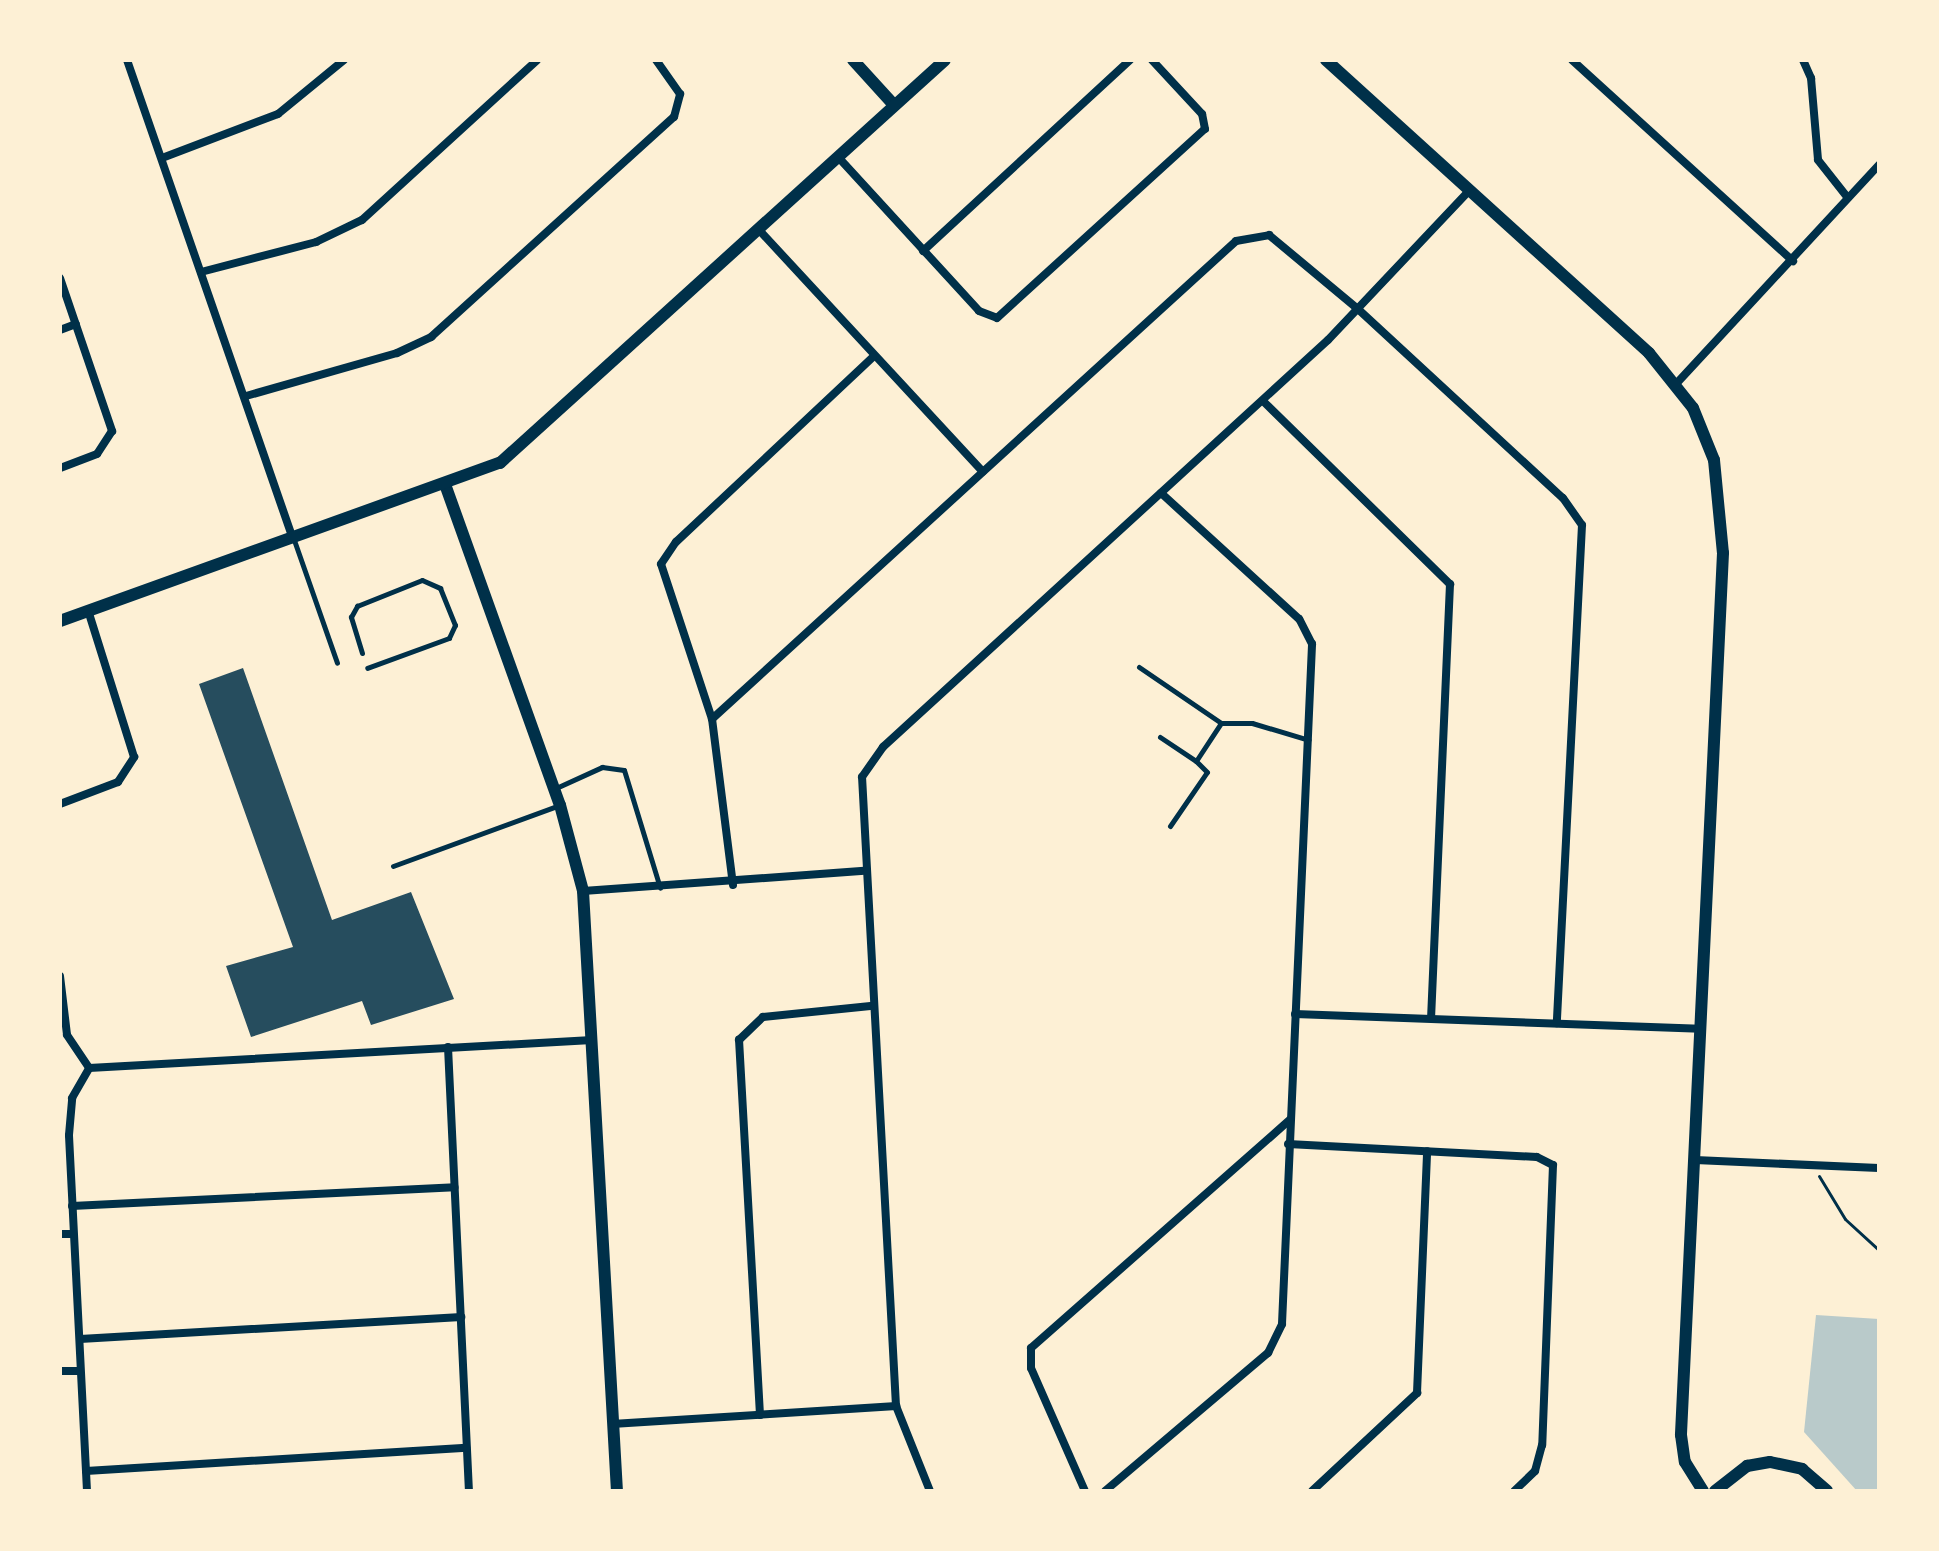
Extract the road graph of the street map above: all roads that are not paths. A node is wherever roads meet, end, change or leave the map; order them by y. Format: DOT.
graph roads {
  1 [pos="127,60"];
  2 [pos="344,60"];
  3 [pos="537,60"];
  4 [pos="656,60"];
  5 [pos="853,60"];
  6 [pos="945,60"];
  7 [pos="1130,60"];
  8 [pos="1152,60"];
  9 [pos="1326,60"];
  10 [pos="1572,60"];
  11 [pos="1803,60"];
  12 [pos="894,105"];
  13 [pos="162,158"];
  14 [pos="839,158"];
  15 [pos="1879,165"];
  16 [pos="1469,191"];
  17 [pos="1848,198"];
  18 [pos="760,231"];
  19 [pos="923,251"];
  20 [pos="1793,261"];
  21 [pos="201,272"];
  22 [pos="60,278"];
  23 [pos="1359,310"];
  24 [pos="76,324"];
  25 [pos="60,330"];
  26 [pos="873,357"];
  27 [pos="1676,384"];
  28 [pos="246,396"];
  29 [pos="1263,401"];
  30 [pos="60,468"];
  31 [pos="983,472"];
  32 [pos="446,487"];
  33 [pos="1161,493"];
  34 [pos="294,540"];
  35 [pos="88,610"];
  36 [pos="60,621"];
  37 [pos="362,653"];
  38 [pos="337,663"];
  39 [pos="1139,667"];
  40 [pos="367,668"];
  41 [pos="712,719"];
  42 [pos="1221,723"];
  43 [pos="1160,737"];
  44 [pos="1309,740"];
  45 [pos="1196,761"];
  46 [pos="554,789"];
  47 [pos="60,804"];
  48 [pos="560,805"];
  49 [pos="1170,826"];
  50 [pos="393,866"];
  51 [pos="864,871"];
  52 [pos="733,885"];
  53 [pos="660,889"];
  54 [pos="583,891"];
  55 [pos="60,976"];
  56 [pos="870,1006"];
  57 [pos="1295,1014"];
  58 [pos="1431,1018"];
  59 [pos="1557,1023"];
  60 [pos="1700,1029"];
  61 [pos="592,1040"];
  62 [pos="448,1047"];
  63 [pos="89,1068"];
  64 [pos="1290,1120"];
  65 [pos="1288,1144"];
  66 [pos="1427,1151"];
  67 [pos="1695,1160"];
  68 [pos="1879,1168"];
  69 [pos="455,1187"];
  70 [pos="72,1206"];
  71 [pos="60,1234"];
  72 [pos="73,1234"];
  73 [pos="461,1317"];
  74 [pos="80,1339"];
  75 [pos="60,1371"];
  76 [pos="80,1371"];
  77 [pos="896,1406"];
  78 [pos="760,1415"];
  79 [pos="612,1424"];
  80 [pos="466,1448"];
  81 [pos="86,1471"];
  82 [pos="87,1491"];
  83 [pos="469,1491"];
  84 [pos="617,1491"];
  85 [pos="930,1491"];
  86 [pos="1085,1491"];
  87 [pos="1105,1491"];
  88 [pos="1312,1491"];
  89 [pos="1514,1491"];
  90 [pos="1703,1491"];
  91 [pos="1715,1491"];
  92 [pos="1827,1491"];
  1 -- 13 [label="street"];
  2 -- 13 [label="street"];
  3 -- 21 [label="street"];
  4 -- 28 [label="street"];
  5 -- 12 [label="street"];
  6 -- 12 [label="street"];
  7 -- 19 [label="street"];
  8 -- 19 [label="street"];
  9 -- 16 [label="street"];
  10 -- 20 [label="street"];
  11 -- 17 [label="street"];
  12 -- 14 [label="street"];
  13 -- 21 [label="street"];
  14 -- 18 [label="street"];
  14 -- 19 [label="street"];
  15 -- 17 [label="street"];
  16 -- 23 [label="street"];
  16 -- 27 [label="street"];
  17 -- 20 [label="street"];
  18 -- 26 [label="street"];
  18 -- 32 [label="street"];
  20 -- 27 [label="street"];
  21 -- 28 [label="street"];
  22 -- 24 [label="street"];
  23 -- 29 [label="street"];
  23 -- 31 [label="street"];
  23 -- 59 [label="street"];
  24 -- 25 [label="street"];
  24 -- 30 [label="street"];
  26 -- 31 [label="street"];
  26 -- 41 [label="street"];
  27 -- 60 [label="street"];
  28 -- 34 [label="street"];
  29 -- 33 [label="street"];
  29 -- 58 [label="street"];
  31 -- 41 [label="street"];
  32 -- 34 [label="street"];
  32 -- 46 [label="street"];
  33 -- 44 [label="street"];
  33 -- 51 [label="street"];
  34 -- 35 [label="street"];
  34 -- 38 [label="lane"];
  35 -- 36 [label="street"];
  35 -- 47 [label="street"];
  37 -- 40 [label="lane"];
  39 -- 42 [label="lane"];
  41 -- 52 [label="street"];
  42 -- 44 [label="lane"];
  42 -- 45 [label="lane"];
  43 -- 45 [label="lane"];
  44 -- 57 [label="street"];
  45 -- 49 [label="lane"];
  46 -- 48 [label="street"];
  46 -- 53 [label="lane"];
  48 -- 50 [label="lane"];
  48 -- 54 [label="street"];
  51 -- 52 [label="street"];
  51 -- 56 [label="street"];
  52 -- 53 [label="street"];
  53 -- 54 [label="street"];
  54 -- 61 [label="street"];
  55 -- 63 [label="street"];
  56 -- 77 [label="street"];
  56 -- 78 [label="street"];
  57 -- 58 [label="street"];
  57 -- 64 [label="street"];
  58 -- 59 [label="street"];
  59 -- 60 [label="street"];
  60 -- 67 [label="street"];
  61 -- 62 [label="street"];
  61 -- 79 [label="street"];
  62 -- 63 [label="street"];
  62 -- 69 [label="street"];
  63 -- 70 [label="street"];
  64 -- 65 [label="street"];
  64 -- 86 [label="street"];
  65 -- 66 [label="street"];
  65 -- 87 [label="street"];
  66 -- 88 [label="street"];
  66 -- 89 [label="street"];
  67 -- 68 [label="street"];
  67 -- 90 [label="street"];
  69 -- 70 [label="street"];
  69 -- 73 [label="street"];
  70 -- 72 [label="street"];
  71 -- 72 [label="street"];
  72 -- 74 [label="street"];
  73 -- 74 [label="street"];
  73 -- 80 [label="street"];
  74 -- 76 [label="street"];
  75 -- 76 [label="street"];
  76 -- 81 [label="street"];
  77 -- 78 [label="street"];
  77 -- 85 [label="street"];
  78 -- 79 [label="street"];
  79 -- 84 [label="street"];
  80 -- 81 [label="street"];
  80 -- 83 [label="street"];
  81 -- 82 [label="street"];
  91 -- 92 [label="street"];
}
